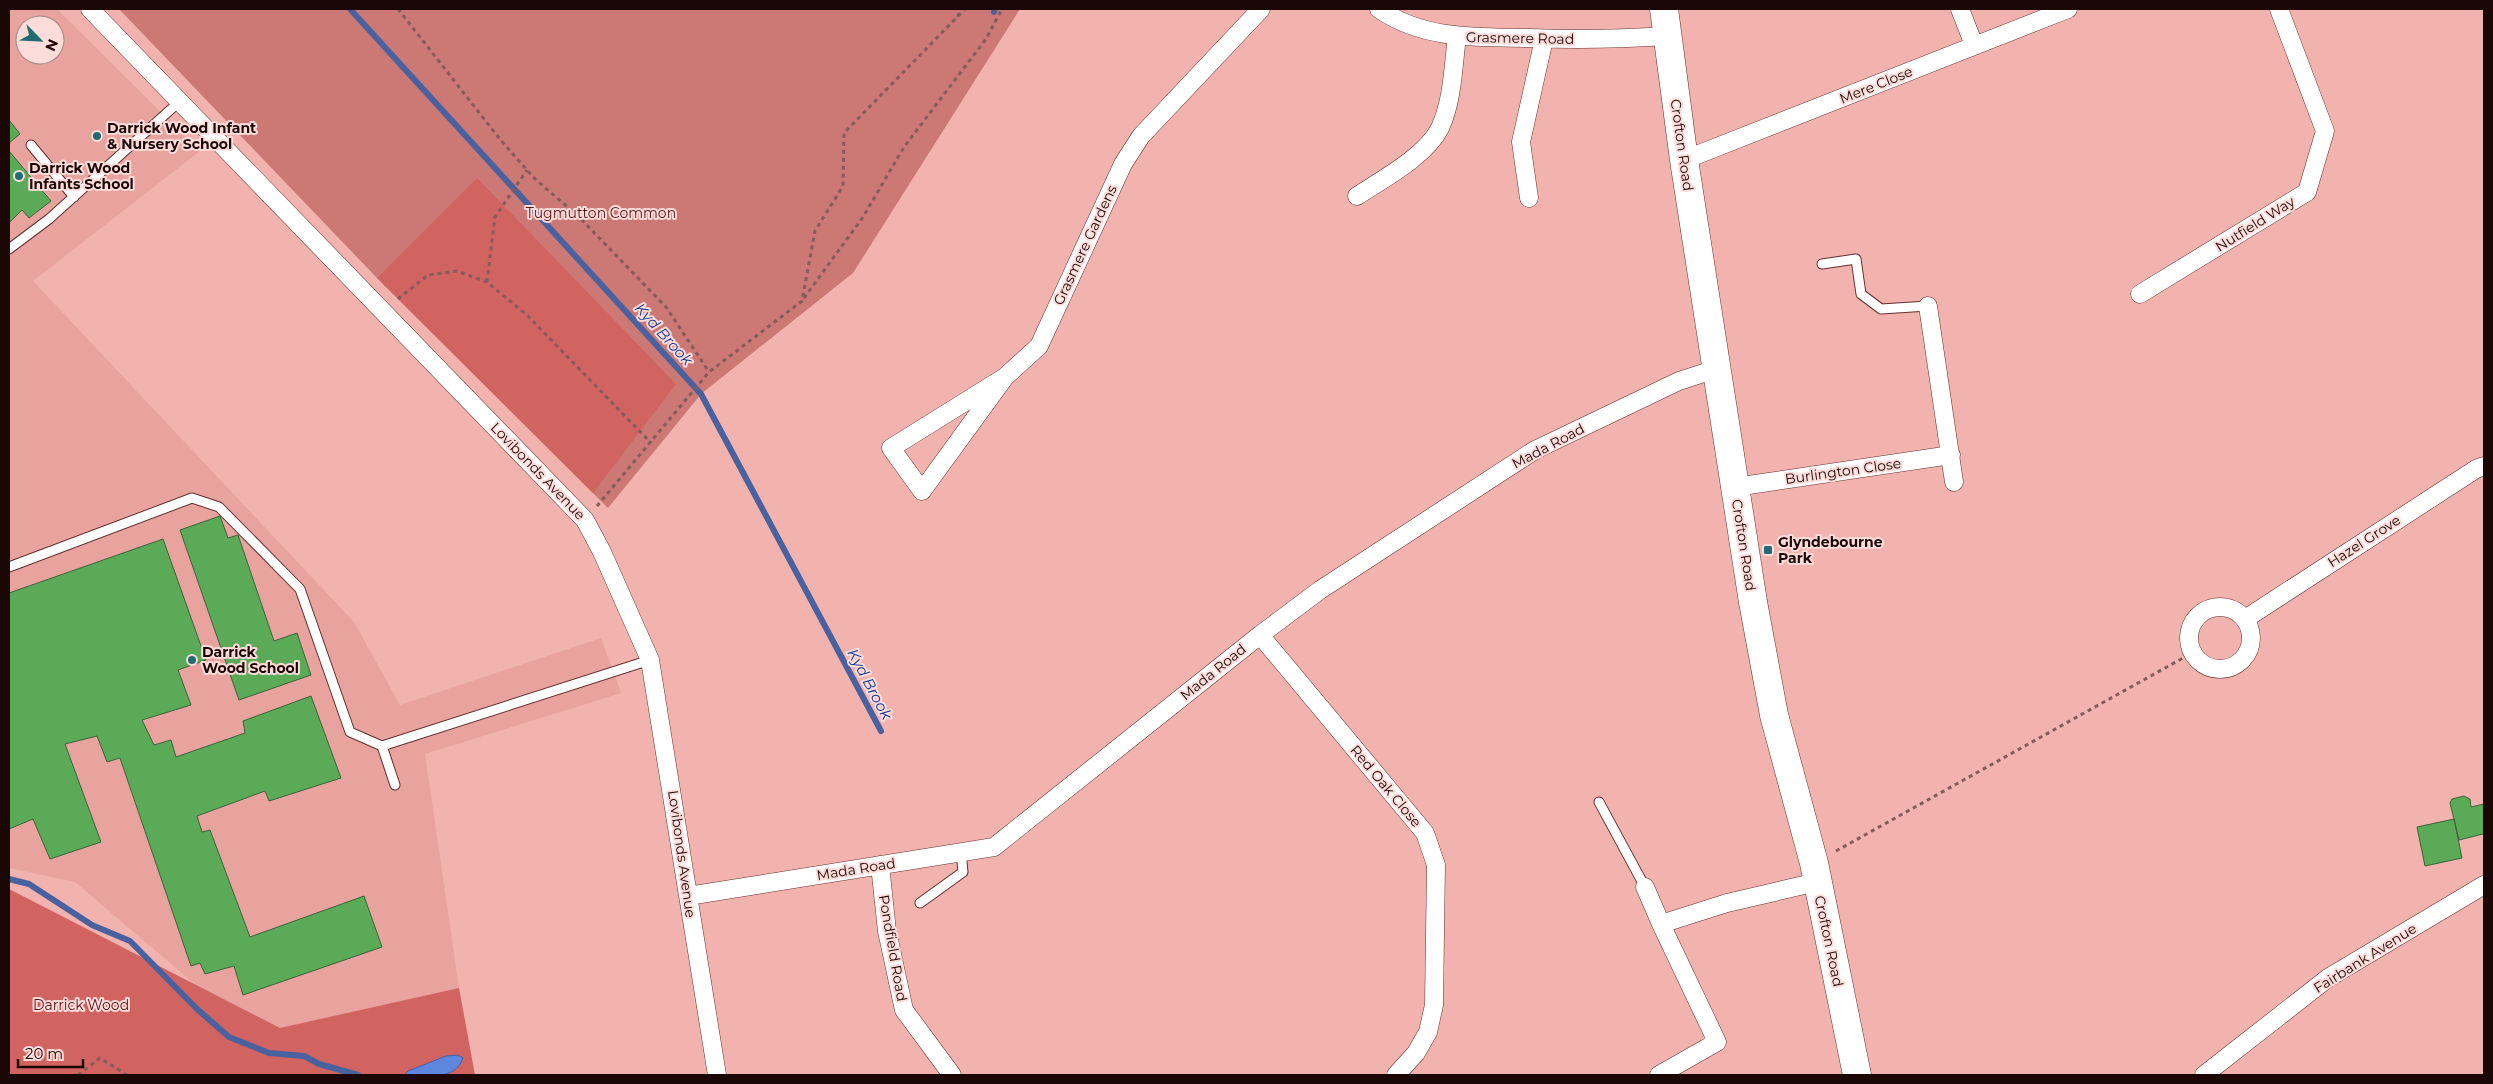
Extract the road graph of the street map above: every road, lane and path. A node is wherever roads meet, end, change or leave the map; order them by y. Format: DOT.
graph roads {
  1 [pos="90,9"];
  2 [pos="398,9"];
  3 [pos="960,9"];
  4 [pos="965,9"];
  5 [pos="1002,9"];
  6 [pos="1261,9"];
  7 [pos="1379,9"];
  8 [pos="1664,9"];
  9 [pos="1960,9"];
  10 [pos="2068,9"];
  11 [pos="2279,9"];
  12 [pos="958,18"];
  13 [pos="1668,36"];
  14 [pos="1457,37"];
  15 [pos="1544,39"];
  16 [pos="1974,45"];
  17 [pos="180,102"];
  18 [pos="31,145"];
  19 [pos="1684,160"];
  20 [pos="527,170"];
  21 [pos="1358,196"];
  22 [pos="74,197"];
  23 [pos="1529,198"];
  24 [pos="9,248"];
  25 [pos="1822,264"];
  26 [pos="487,282"];
  27 [pos="2140,294"];
  28 [pos="802,301"];
  29 [pos="1928,306"];
  30 [pos="383,311"];
  31 [pos="1716,369"];
  32 [pos="709,372"];
  33 [pos="1005,377"];
  34 [pos="651,443"];
  35 [pos="1950,455"];
  36 [pos="2484,466"];
  37 [pos="1954,482"];
  38 [pos="1735,487"];
  39 [pos="585,520"];
  40 [pos="9,567"];
  41 [pos="2245,619"];
  42 [pos="1260,635"];
  43 [pos="2192,653"];
  44 [pos="650,660"];
  45 [pos="382,746"];
  46 [pos="395,785"];
  47 [pos="1599,802"];
  48 [pos="961,852"];
  49 [pos="880,865"];
  50 [pos="1816,873"];
  51 [pos="1645,886"];
  52 [pos="2484,886"];
  53 [pos="688,896"];
  54 [pos="920,903"];
  55 [pos="1662,924"];
  56 [pos="78,1075"];
  57 [pos="127,1075"];
  58 [pos="717,1075"];
  59 [pos="952,1075"];
  60 [pos="1396,1075"];
  61 [pos="1659,1075"];
  62 [pos="1857,1075"];
  63 [pos="2204,1075"];
  1 -- 17 [label="street, Lovibonds Avenue"];
  2 -- 20 [label="path"];
  3 -- 12 [label="path"];
  4 -- 12 [label="path"];
  5 -- 28 [label="path"];
  6 -- 33 [label="street, Grasmere Gardens"];
  7 -- 14 [label="street, Grasmere Road"];
  8 -- 13 [label="main road, Crofton Road"];
  9 -- 16 [label="street"];
  10 -- 16 [label="street, Mere Close"];
  11 -- 27 [label="street, Nutfield Way"];
  12 -- 28 [label="path"];
  13 -- 15 [label="street, Grasmere Road"];
  13 -- 19 [label="main road, Crofton Road"];
  14 -- 15 [label="street, Grasmere Road"];
  14 -- 21 [label="street"];
  15 -- 23 [label="street"];
  16 -- 19 [label="street, Mere Close"];
  17 -- 22 [label="lane"];
  17 -- 30 [label="street, Lovibonds Avenue"];
  18 -- 22 [label="lane"];
  19 -- 31 [label="main road, Crofton Road"];
  20 -- 26 [label="path"];
  20 -- 32 [label="path"];
  22 -- 24 [label="lane"];
  25 -- 29 [label="lane"];
  26 -- 30 [label="path"];
  26 -- 34 [label="path"];
  28 -- 32 [label="path"];
  29 -- 35 [label="street"];
  30 -- 39 [label="street, Lovibonds Avenue"];
  31 -- 38 [label="main road, Crofton Road"];
  31 -- 42 [label="street, Mada Road"];
  32 -- 34 [label="path"];
  33 -- 33 [label="street, Grasmere Gardens"];
  34 -- 39 [label="path"];
  35 -- 37 [label="street"];
  35 -- 38 [label="street, Burlington Close"];
  36 -- 41 [label="street, Hazel Grove"];
  38 -- 50 [label="main road, Crofton Road"];
  39 -- 44 [label="street, Lovibonds Avenue"];
  40 -- 45 [label="lane"];
  41 -- 43 [label="street"];
  41 -- 43 [label="street"];
  42 -- 48 [label="street, Mada Road"];
  42 -- 60 [label="street, Red Oak Close"];
  43 -- 50 [label="path"];
  44 -- 45 [label="lane"];
  44 -- 53 [label="street, Lovibonds Avenue"];
  45 -- 46 [label="lane"];
  47 -- 51 [label="lane"];
  48 -- 49 [label="street, Mada Road"];
  48 -- 54 [label="lane"];
  49 -- 53 [label="street, Mada Road"];
  49 -- 59 [label="street, Pondfield Road"];
  50 -- 55 [label="street"];
  50 -- 62 [label="main road, Crofton Road"];
  51 -- 55 [label="street"];
  52 -- 63 [label="street, Fairbank Avenue"];
  53 -- 58 [label="street, Lovibonds Avenue"];
  55 -- 61 [label="street"];
  56 -- 57 [label="path"];
}
